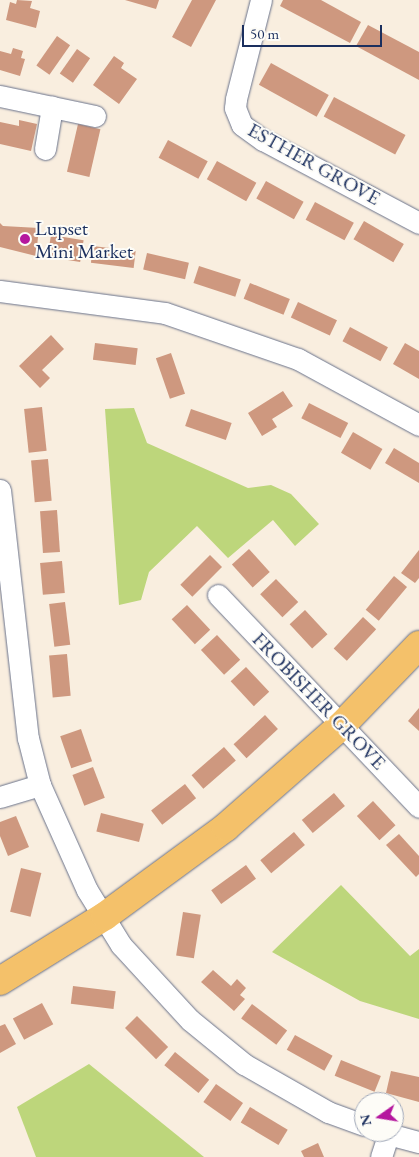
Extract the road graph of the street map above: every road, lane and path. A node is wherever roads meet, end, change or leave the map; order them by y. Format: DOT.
graph roads {
  1 [pos="262,0"];
  2 [pos="0,96"];
  3 [pos="52,107"];
  4 [pos="95,116"];
  5 [pos="44,149"];
  6 [pos="419,223"];
  7 [pos="0,291"];
  8 [pos="419,425"];
  9 [pos="0,490"];
  10 [pos="218,595"];
  11 [pos="419,645"];
  12 [pos="342,725"];
  13 [pos="40,785"];
  14 [pos="0,797"];
  15 [pos="419,807"];
  16 [pos="105,916"];
  17 [pos="0,981"];
  18 [pos="354,1122"];
  19 [pos="404,1138"];
  20 [pos="384,1142"];
  21 [pos="419,1142"];
  22 [pos="381,1157"];
  1 -- 6 [label="street, ESTHER GROVE"];
  2 -- 3 [label="street"];
  3 -- 4 [label="street"];
  3 -- 5 [label="street"];
  7 -- 8 [label="street"];
  9 -- 13 [label="street"];
  10 -- 12 [label="street, FROBISHER GROVE"];
  11 -- 12 [label="main road"];
  12 -- 15 [label="street, FROBISHER GROVE"];
  12 -- 16 [label="main road"];
  13 -- 14 [label="street"];
  13 -- 16 [label="street"];
  16 -- 17 [label="main road"];
  16 -- 18 [label="street"];
  19 -- 21 [label="street"];
  20 -- 22 [label="street"];
}
